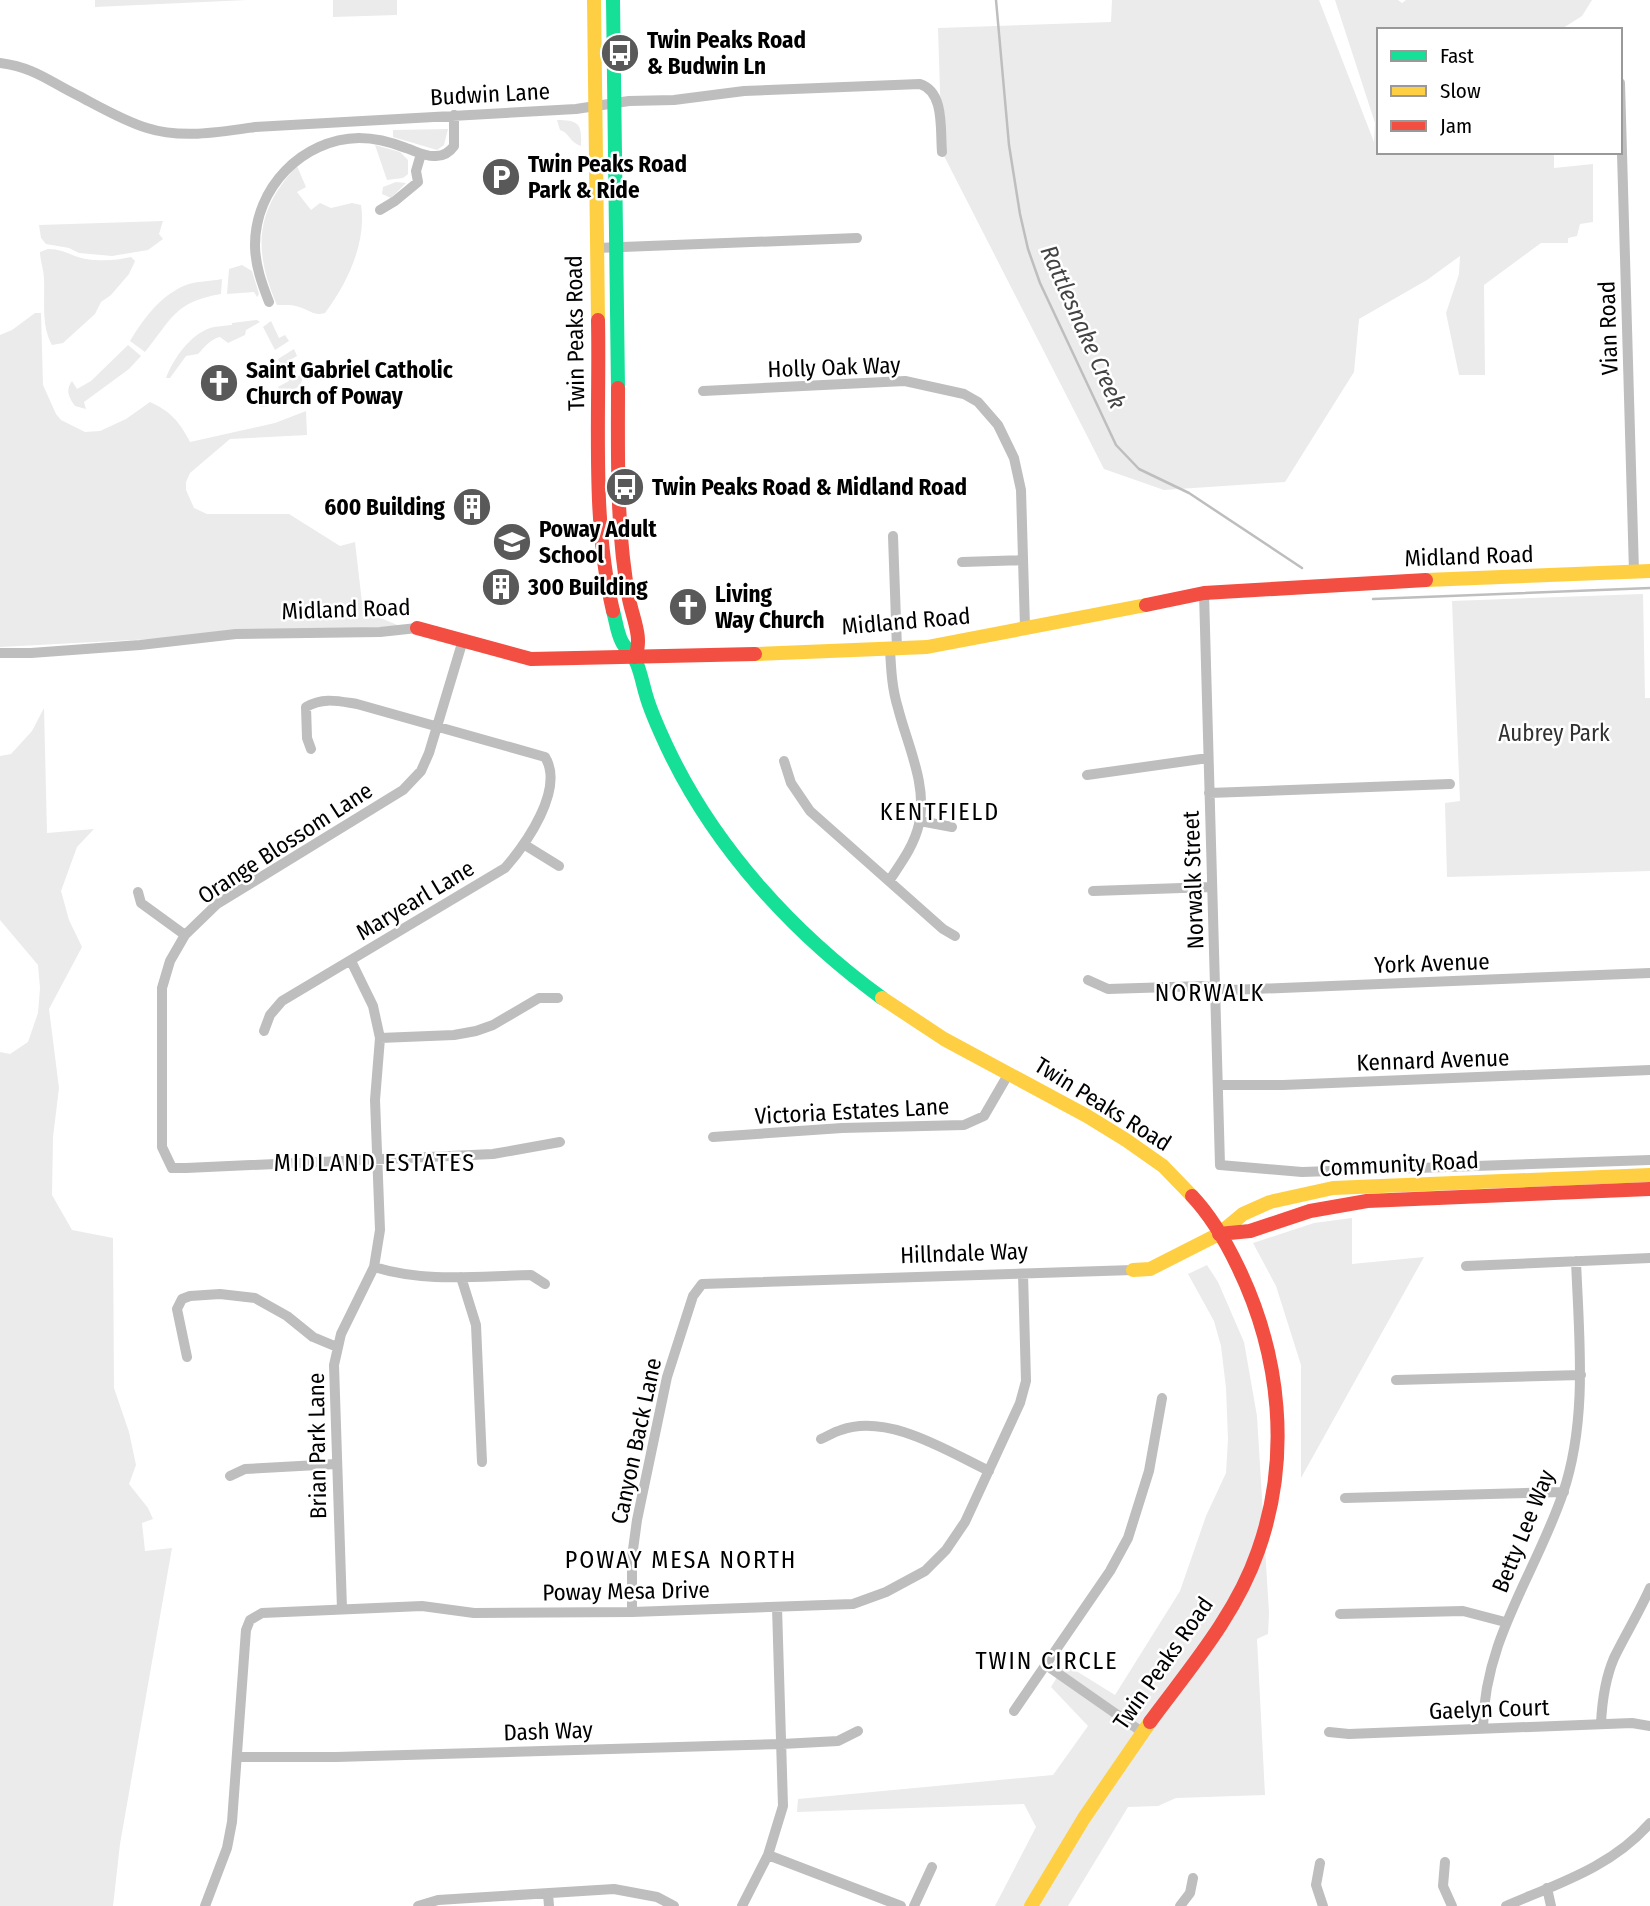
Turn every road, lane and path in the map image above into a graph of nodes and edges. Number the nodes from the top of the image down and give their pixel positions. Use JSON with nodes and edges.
{"nodes":[{"id":1,"x":594,"y":0,"type":"edge"},
{"id":2,"x":612,"y":0,"type":"edge"},
{"id":3,"x":0,"y":63,"type":"edge"},
{"id":4,"x":614,"y":103,"type":"junction"},
{"id":5,"x":595,"y":106,"type":"junction"},
{"id":6,"x":454,"y":116,"type":"junction"},
{"id":7,"x":942,"y":152,"type":"dead end"},
{"id":8,"x":1622,"y":153,"type":"edge"},
{"id":9,"x":421,"y":154,"type":"junction"},
{"id":10,"x":380,"y":210,"type":"dead end"},
{"id":11,"x":857,"y":239,"type":"dead end"},
{"id":12,"x":615,"y":247,"type":"junction"},
{"id":13,"x":597,"y":248,"type":"junction"},
{"id":14,"x":269,"y":302,"type":"dead end"},
{"id":15,"x":703,"y":391,"type":"dead end"},
{"id":16,"x":894,"y":536,"type":"dead end"},
{"id":17,"x":1024,"y":560,"type":"junction"},
{"id":18,"x":961,"y":562,"type":"dead end"},
{"id":19,"x":1634,"y":572,"type":"junction"},
{"id":20,"x":1650,"y":572,"type":"edge"},
{"id":21,"x":1204,"y":593,"type":"junction"},
{"id":22,"x":1025,"y":627,"type":"junction"},
{"id":23,"x":417,"y":628,"type":"joint"},
{"id":24,"x":463,"y":640,"type":"junction"},
{"id":25,"x":894,"y":649,"type":"junction"},
{"id":26,"x":0,"y":653,"type":"edge"},
{"id":27,"x":635,"y":657,"type":"junction"},
{"id":28,"x":437,"y":726,"type":"junction"},
{"id":29,"x":311,"y":749,"type":"dead end"},
{"id":30,"x":1208,"y":758,"type":"junction"},
{"id":31,"x":784,"y":761,"type":"dead end"},
{"id":32,"x":1087,"y":775,"type":"dead end"},
{"id":33,"x":1450,"y":784,"type":"dead end"},
{"id":34,"x":1209,"y":793,"type":"junction"},
{"id":35,"x":920,"y":821,"type":"junction"},
{"id":36,"x":952,"y":827,"type":"dead end"},
{"id":37,"x":525,"y":845,"type":"junction"},
{"id":38,"x":559,"y":866,"type":"dead end"},
{"id":39,"x":889,"y":881,"type":"junction"},
{"id":40,"x":1212,"y":887,"type":"junction"},
{"id":41,"x":1093,"y":891,"type":"dead end"},
{"id":42,"x":138,"y":892,"type":"dead end"},
{"id":43,"x":185,"y":935,"type":"junction"},
{"id":44,"x":955,"y":936,"type":"dead end"},
{"id":45,"x":351,"y":961,"type":"junction"},
{"id":46,"x":1650,"y":974,"type":"edge"},
{"id":47,"x":1088,"y":980,"type":"dead end"},
{"id":48,"x":1215,"y":988,"type":"junction"},
{"id":49,"x":558,"y":998,"type":"dead end"},
{"id":50,"x":264,"y":1031,"type":"dead end"},
{"id":51,"x":380,"y":1038,"type":"junction"},
{"id":52,"x":1650,"y":1070,"type":"edge"},
{"id":53,"x":1009,"y":1073,"type":"junction"},
{"id":54,"x":1217,"y":1085,"type":"junction"},
{"id":55,"x":713,"y":1137,"type":"dead end"},
{"id":56,"x":560,"y":1142,"type":"dead end"},
{"id":57,"x":377,"y":1158,"type":"junction"},
{"id":58,"x":1650,"y":1160,"type":"edge"},
{"id":59,"x":1650,"y":1175,"type":"edge"},
{"id":60,"x":1650,"y":1189,"type":"edge"},
{"id":61,"x":1219,"y":1234,"type":"junction"},
{"id":62,"x":1650,"y":1258,"type":"edge"},
{"id":63,"x":1576,"y":1261,"type":"junction"},
{"id":64,"x":1466,"y":1266,"type":"dead end"},
{"id":65,"x":374,"y":1267,"type":"junction"},
{"id":66,"x":1133,"y":1270,"type":"joint"},
{"id":67,"x":1023,"y":1274,"type":"junction"},
{"id":68,"x":461,"y":1277,"type":"junction"},
{"id":69,"x":545,"y":1284,"type":"dead end"},
{"id":70,"x":702,"y":1284,"type":"joint"},
{"id":71,"x":337,"y":1348,"type":"junction"},
{"id":72,"x":187,"y":1357,"type":"dead end"},
{"id":73,"x":1581,"y":1376,"type":"junction"},
{"id":74,"x":1396,"y":1380,"type":"dead end"},
{"id":75,"x":1162,"y":1398,"type":"dead end"},
{"id":76,"x":821,"y":1439,"type":"dead end"},
{"id":77,"x":482,"y":1462,"type":"dead end"},
{"id":78,"x":336,"y":1464,"type":"junction"},
{"id":79,"x":989,"y":1471,"type":"junction"},
{"id":80,"x":230,"y":1476,"type":"dead end"},
{"id":81,"x":1564,"y":1492,"type":"junction"},
{"id":82,"x":1345,"y":1498,"type":"dead end"},
{"id":83,"x":1650,"y":1588,"type":"edge"},
{"id":84,"x":777,"y":1607,"type":"junction"},
{"id":85,"x":342,"y":1609,"type":"junction"},
{"id":86,"x":632,"y":1612,"type":"junction"},
{"id":87,"x":1340,"y":1614,"type":"dead end"},
{"id":88,"x":1505,"y":1622,"type":"junction"},
{"id":89,"x":1046,"y":1665,"type":"junction"},
{"id":90,"x":1014,"y":1711,"type":"dead end"},
{"id":91,"x":1601,"y":1724,"type":"junction"},
{"id":92,"x":1650,"y":1726,"type":"edge"},
{"id":93,"x":1483,"y":1728,"type":"junction"},
{"id":94,"x":858,"y":1731,"type":"dead end"},
{"id":95,"x":1142,"y":1732,"type":"junction"},
{"id":96,"x":1329,"y":1732,"type":"dead end"},
{"id":97,"x":782,"y":1744,"type":"junction"},
{"id":98,"x":237,"y":1757,"type":"junction"},
{"id":99,"x":1650,"y":1823,"type":"edge"},
{"id":100,"x":768,"y":1855,"type":"junction"},
{"id":101,"x":1445,"y":1862,"type":"dead end"},
{"id":102,"x":1320,"y":1863,"type":"dead end"},
{"id":103,"x":932,"y":1867,"type":"dead end"},
{"id":104,"x":1193,"y":1878,"type":"dead end"},
{"id":105,"x":1547,"y":1888,"type":"junction"},
{"id":106,"x":548,"y":1894,"type":"junction"},
{"id":107,"x":205,"y":1906,"type":"edge"},
{"id":108,"x":418,"y":1906,"type":"edge"},
{"id":109,"x":549,"y":1906,"type":"edge"},
{"id":110,"x":674,"y":1906,"type":"edge"},
{"id":111,"x":742,"y":1906,"type":"edge"},
{"id":112,"x":901,"y":1906,"type":"edge"},
{"id":113,"x":914,"y":1906,"type":"edge"},
{"id":114,"x":1031,"y":1906,"type":"edge"},
{"id":115,"x":1180,"y":1906,"type":"edge"},
{"id":116,"x":1323,"y":1906,"type":"edge"},
{"id":117,"x":1452,"y":1906,"type":"edge"},
{"id":118,"x":1506,"y":1906,"type":"edge"},
{"id":119,"x":1551,"y":1906,"type":"edge"}],
"edges":[{"from":1,"to":5,"type":"main road","name":"Twin Peaks Road"},
{"from":2,"to":4,"type":"main road","name":"Twin Peaks Road"},
{"from":3,"to":6,"type":"street","name":"Budwin Lane"},
{"from":4,"to":5,"type":"street","name":"Budwin Lane"},
{"from":4,"to":7,"type":"street","name":"Budwin Lane"},
{"from":4,"to":12,"type":"main road","name":"Twin Peaks Road"},
{"from":5,"to":6,"type":"street","name":"Budwin Lane"},
{"from":5,"to":13,"type":"main road","name":"Twin Peaks Road"},
{"from":6,"to":9,"type":"street"},
{"from":8,"to":19,"type":"street","name":"Vian Road"},
{"from":9,"to":10,"type":"street"},
{"from":9,"to":14,"type":"street"},
{"from":11,"to":12,"type":"street"},
{"from":12,"to":13,"type":"street"},
{"from":12,"to":27,"type":"main road","name":"Twin Peaks Road"},
{"from":13,"to":27,"type":"main road","name":"Twin Peaks Road"},
{"from":15,"to":17,"type":"street","name":"Holly Oak Way"},
{"from":16,"to":25,"type":"street"},
{"from":17,"to":18,"type":"street"},
{"from":17,"to":22,"type":"street","name":"Holly Oak Way"},
{"from":19,"to":20,"type":"main road","name":"Midland Road"},
{"from":19,"to":21,"type":"main road","name":"Midland Road"},
{"from":21,"to":22,"type":"main road","name":"Midland Road"},
{"from":21,"to":30,"type":"street","name":"Norwalk Street"},
{"from":22,"to":25,"type":"main road","name":"Midland Road"},
{"from":23,"to":24,"type":"main road","name":"Midland Road"},
{"from":23,"to":26,"type":"street","name":"Midland Road"},
{"from":24,"to":27,"type":"main road","name":"Midland Road"},
{"from":24,"to":28,"type":"street","name":"Orange Blossom Lane"},
{"from":25,"to":27,"type":"main road","name":"Midland Road"},
{"from":25,"to":35,"type":"street"},
{"from":27,"to":53,"type":"main road","name":"Twin Peaks Road"},
{"from":28,"to":29,"type":"street"},
{"from":28,"to":37,"type":"street","name":"Maryearl Lane"},
{"from":28,"to":43,"type":"street","name":"Orange Blossom Lane"},
{"from":30,"to":32,"type":"street"},
{"from":30,"to":34,"type":"street","name":"Norwalk Street"},
{"from":31,"to":39,"type":"street"},
{"from":33,"to":34,"type":"street"},
{"from":34,"to":40,"type":"street","name":"Norwalk Street"},
{"from":35,"to":36,"type":"street"},
{"from":35,"to":39,"type":"street"},
{"from":37,"to":38,"type":"street"},
{"from":37,"to":45,"type":"street","name":"Maryearl Lane"},
{"from":39,"to":44,"type":"street"},
{"from":40,"to":41,"type":"street"},
{"from":40,"to":48,"type":"street","name":"Norwalk Street"},
{"from":42,"to":43,"type":"street"},
{"from":43,"to":57,"type":"street","name":"Orange Blossom Lane"},
{"from":45,"to":50,"type":"street","name":"Maryearl Lane"},
{"from":45,"to":51,"type":"street","name":"Brian Park Lane"},
{"from":46,"to":48,"type":"street","name":"York Avenue"},
{"from":47,"to":48,"type":"street","name":"York Avenue"},
{"from":48,"to":54,"type":"street","name":"Norwalk Street"},
{"from":49,"to":51,"type":"street"},
{"from":51,"to":57,"type":"street","name":"Brian Park Lane"},
{"from":52,"to":54,"type":"street","name":"Kennard Avenue"},
{"from":53,"to":55,"type":"street","name":"Victoria Estates Lane"},
{"from":53,"to":61,"type":"main road","name":"Twin Peaks Road"},
{"from":54,"to":58,"type":"street","name":"Norwalk Street"},
{"from":56,"to":57,"type":"street"},
{"from":57,"to":65,"type":"street","name":"Brian Park Lane"},
{"from":59,"to":61,"type":"main road","name":"Community Road"},
{"from":60,"to":61,"type":"main road","name":"Community Road"},
{"from":61,"to":66,"type":"main road","name":"Hillndale Way"},
{"from":61,"to":95,"type":"main road","name":"Twin Peaks Road"},
{"from":62,"to":63,"type":"street"},
{"from":63,"to":64,"type":"street"},
{"from":63,"to":73,"type":"street","name":"Betty Lee Way"},
{"from":65,"to":68,"type":"street"},
{"from":65,"to":71,"type":"street","name":"Brian Park Lane"},
{"from":66,"to":67,"type":"street","name":"Hillndale Way"},
{"from":67,"to":70,"type":"street","name":"Hillndale Way"},
{"from":67,"to":79,"type":"street","name":"Poway Mesa Drive"},
{"from":68,"to":69,"type":"street"},
{"from":68,"to":77,"type":"street"},
{"from":70,"to":86,"type":"street","name":"Canyon Back Lane"},
{"from":71,"to":72,"type":"street"},
{"from":71,"to":78,"type":"street","name":"Brian Park Lane"},
{"from":73,"to":74,"type":"street"},
{"from":73,"to":81,"type":"street","name":"Betty Lee Way"},
{"from":75,"to":89,"type":"street"},
{"from":76,"to":79,"type":"street"},
{"from":78,"to":80,"type":"street"},
{"from":78,"to":85,"type":"street","name":"Brian Park Lane"},
{"from":79,"to":84,"type":"street","name":"Poway Mesa Drive"},
{"from":81,"to":82,"type":"street"},
{"from":81,"to":88,"type":"street","name":"Betty Lee Way"},
{"from":83,"to":91,"type":"street"},
{"from":84,"to":86,"type":"street","name":"Poway Mesa Drive"},
{"from":84,"to":97,"type":"street"},
{"from":85,"to":86,"type":"street","name":"Poway Mesa Drive"},
{"from":85,"to":98,"type":"street","name":"Poway Mesa Drive"},
{"from":87,"to":88,"type":"street"},
{"from":88,"to":93,"type":"street","name":"Betty Lee Way"},
{"from":89,"to":90,"type":"street"},
{"from":89,"to":95,"type":"street"},
{"from":91,"to":92,"type":"street","name":"Gaelyn Court"},
{"from":91,"to":93,"type":"street","name":"Gaelyn Court"},
{"from":93,"to":96,"type":"street","name":"Gaelyn Court"},
{"from":94,"to":97,"type":"street","name":"Dash Way"},
{"from":95,"to":114,"type":"main road","name":"Twin Peaks Road"},
{"from":97,"to":98,"type":"street","name":"Dash Way"},
{"from":97,"to":100,"type":"street"},
{"from":98,"to":107,"type":"street"},
{"from":99,"to":105,"type":"street"},
{"from":100,"to":111,"type":"street"},
{"from":100,"to":112,"type":"street"},
{"from":101,"to":117,"type":"street"},
{"from":102,"to":116,"type":"street"},
{"from":103,"to":113,"type":"street"},
{"from":104,"to":115,"type":"street"},
{"from":105,"to":118,"type":"street"},
{"from":105,"to":119,"type":"street"},
{"from":106,"to":108,"type":"street"},
{"from":106,"to":109,"type":"street"},
{"from":106,"to":110,"type":"street"}]}
